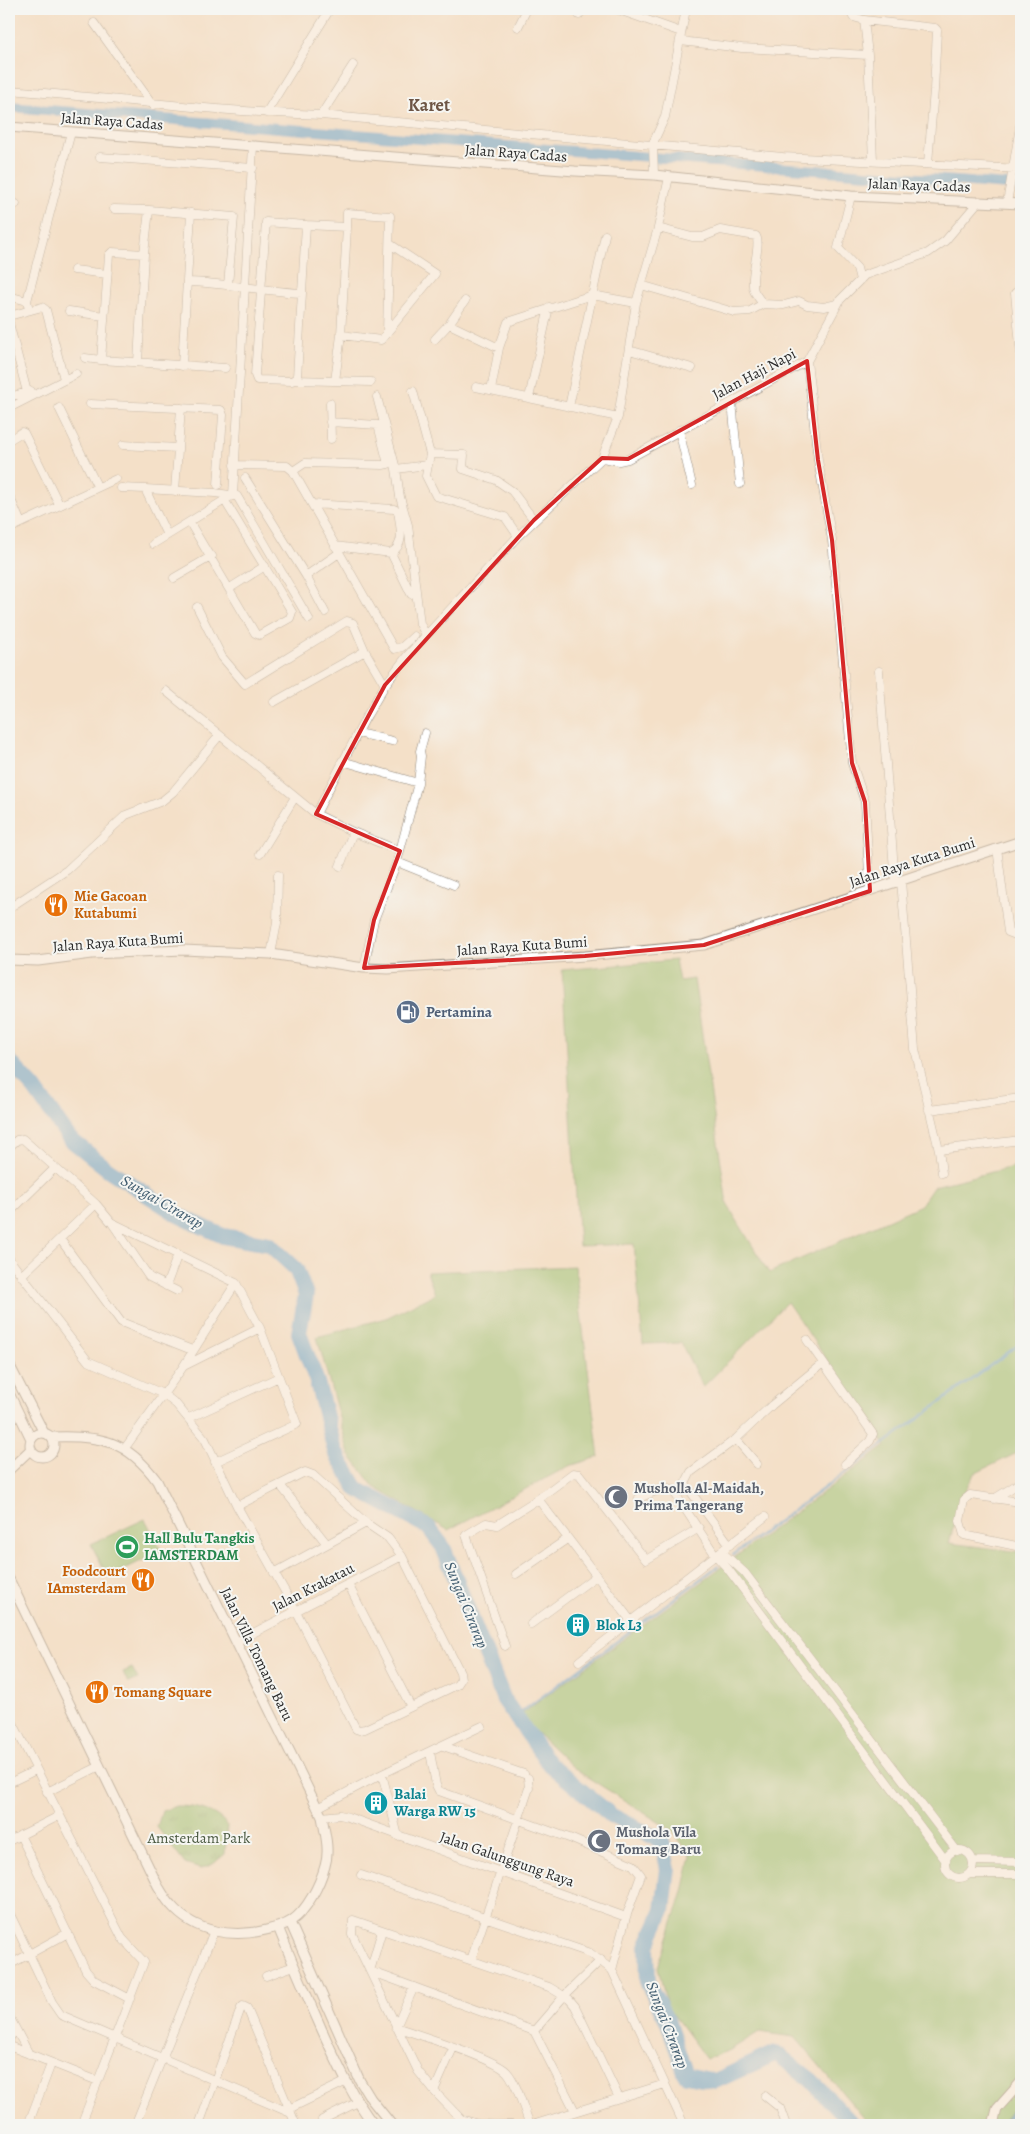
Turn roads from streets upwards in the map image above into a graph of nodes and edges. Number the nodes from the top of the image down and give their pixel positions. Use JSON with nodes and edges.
{"nodes":[{"id":1,"x":527,"y":9,"type":"edge"},
{"id":2,"x":616,"y":9,"type":"edge"},
{"id":3,"x":686,"y":9,"type":"edge"},
{"id":4,"x":850,"y":9,"type":"edge"},
{"id":5,"x":327,"y":14,"type":"dead end"},
{"id":6,"x":864,"y":20,"type":"junction"},
{"id":7,"x":94,"y":23,"type":"dead end"},
{"id":8,"x":518,"y":27,"type":"dead end"},
{"id":9,"x":681,"y":32,"type":"junction"},
{"id":10,"x":680,"y":41,"type":"junction"},
{"id":11,"x":868,"y":55,"type":"junction"},
{"id":12,"x":353,"y":65,"type":"dead end"},
{"id":13,"x":9,"y":90,"type":"edge"},
{"id":14,"x":153,"y":105,"type":"junction"},
{"id":15,"x":266,"y":113,"type":"junction"},
{"id":16,"x":321,"y":115,"type":"junction"},
{"id":17,"x":1021,"y":121,"type":"edge"},
{"id":18,"x":9,"y":127,"type":"edge"},
{"id":19,"x":71,"y":132,"type":"junction"},
{"id":20,"x":253,"y":146,"type":"junction"},
{"id":21,"x":653,"y":146,"type":"junction"},
{"id":22,"x":100,"y":158,"type":"dead end"},
{"id":23,"x":873,"y":160,"type":"junction"},
{"id":24,"x":928,"y":163,"type":"junction"},
{"id":25,"x":252,"y":168,"type":"junction"},
{"id":26,"x":1016,"y":170,"type":"edge"},
{"id":27,"x":654,"y":173,"type":"junction"},
{"id":28,"x":669,"y":177,"type":"junction"},
{"id":29,"x":851,"y":196,"type":"junction"},
{"id":30,"x":979,"y":201,"type":"junction"},
{"id":31,"x":1007,"y":203,"type":"junction"},
{"id":32,"x":1021,"y":204,"type":"edge"},
{"id":33,"x":114,"y":208,"type":"dead end"},
{"id":34,"x":149,"y":210,"type":"junction"},
{"id":35,"x":191,"y":213,"type":"junction"},
{"id":36,"x":306,"y":225,"type":"junction"},
{"id":37,"x":347,"y":227,"type":"junction"},
{"id":38,"x":658,"y":228,"type":"junction"},
{"id":39,"x":605,"y":235,"type":"dead end"},
{"id":40,"x":390,"y":244,"type":"junction"},
{"id":41,"x":144,"y":254,"type":"junction"},
{"id":42,"x":74,"y":270,"type":"dead end"},
{"id":43,"x":107,"y":274,"type":"junction"},
{"id":44,"x":860,"y":280,"type":"junction"},
{"id":45,"x":188,"y":282,"type":"junction"},
{"id":46,"x":228,"y":285,"type":"junction"},
{"id":47,"x":641,"y":285,"type":"junction"},
{"id":48,"x":244,"y":288,"type":"junction"},
{"id":49,"x":1021,"y":289,"type":"edge"},
{"id":50,"x":261,"y":290,"type":"junction"},
{"id":51,"x":302,"y":293,"type":"junction"},
{"id":52,"x":592,"y":295,"type":"junction"},
{"id":53,"x":9,"y":296,"type":"edge"},
{"id":54,"x":26,"y":301,"type":"junction"},
{"id":55,"x":465,"y":301,"type":"dead end"},
{"id":56,"x":636,"y":303,"type":"junction"},
{"id":57,"x":763,"y":304,"type":"junction"},
{"id":58,"x":837,"y":304,"type":"junction"},
{"id":59,"x":549,"y":307,"type":"junction"},
{"id":60,"x":29,"y":310,"type":"junction"},
{"id":61,"x":69,"y":311,"type":"dead end"},
{"id":62,"x":9,"y":316,"type":"edge"},
{"id":63,"x":104,"y":316,"type":"junction"},
{"id":64,"x":9,"y":323,"type":"edge"},
{"id":65,"x":449,"y":324,"type":"junction"},
{"id":66,"x":386,"y":333,"type":"junction"},
{"id":67,"x":341,"y":335,"type":"junction"},
{"id":68,"x":1020,"y":339,"type":"edge"},
{"id":69,"x":435,"y":340,"type":"dead end"},
{"id":70,"x":499,"y":348,"type":"junction"},
{"id":71,"x":629,"y":350,"type":"junction"},
{"id":72,"x":1021,"y":356,"type":"edge"},
{"id":73,"x":85,"y":358,"type":"dead end"},
{"id":74,"x":101,"y":360,"type":"junction"},
{"id":75,"x":807,"y":361,"type":"junction"},
{"id":76,"x":138,"y":362,"type":"junction"},
{"id":77,"x":182,"y":366,"type":"junction"},
{"id":78,"x":225,"y":368,"type":"dead end"},
{"id":79,"x":692,"y":368,"type":"dead end"},
{"id":80,"x":76,"y":374,"type":"dead end"},
{"id":81,"x":64,"y":379,"type":"junction"},
{"id":82,"x":295,"y":380,"type":"junction"},
{"id":83,"x":335,"y":381,"type":"junction"},
{"id":84,"x":371,"y":382,"type":"dead end"},
{"id":85,"x":476,"y":387,"type":"dead end"},
{"id":86,"x":45,"y":388,"type":"junction"},
{"id":87,"x":491,"y":390,"type":"junction"},
{"id":88,"x":413,"y":391,"type":"dead end"},
{"id":89,"x":28,"y":392,"type":"junction"},
{"id":90,"x":9,"y":397,"type":"edge"},
{"id":91,"x":377,"y":397,"type":"dead end"},
{"id":92,"x":528,"y":398,"type":"junction"},
{"id":93,"x":732,"y":402,"type":"junction"},
{"id":94,"x":330,"y":403,"type":"dead end"},
{"id":95,"x":90,"y":404,"type":"dead end"},
{"id":96,"x":570,"y":407,"type":"junction"},
{"id":97,"x":9,"y":408,"type":"edge"},
{"id":98,"x":59,"y":408,"type":"dead end"},
{"id":99,"x":181,"y":408,"type":"junction"},
{"id":100,"x":618,"y":417,"type":"junction"},
{"id":101,"x":330,"y":422,"type":"junction"},
{"id":102,"x":679,"y":430,"type":"junction"},
{"id":103,"x":331,"y":439,"type":"dead end"},
{"id":104,"x":9,"y":440,"type":"edge"},
{"id":105,"x":122,"y":445,"type":"dead end"},
{"id":106,"x":177,"y":448,"type":"junction"},
{"id":107,"x":430,"y":454,"type":"junction"},
{"id":108,"x":602,"y":458,"type":"junction"},
{"id":109,"x":234,"y":465,"type":"junction"},
{"id":110,"x":428,"y":465,"type":"junction"},
{"id":111,"x":396,"y":469,"type":"junction"},
{"id":112,"x":293,"y":471,"type":"junction"},
{"id":113,"x":245,"y":478,"type":"dead end"},
{"id":114,"x":116,"y":479,"type":"dead end"},
{"id":115,"x":740,"y":484,"type":"dead end"},
{"id":116,"x":218,"y":485,"type":"dead end"},
{"id":117,"x":692,"y":485,"type":"dead end"},
{"id":118,"x":97,"y":486,"type":"junction"},
{"id":119,"x":121,"y":488,"type":"dead end"},
{"id":120,"x":145,"y":489,"type":"junction"},
{"id":121,"x":175,"y":491,"type":"junction"},
{"id":122,"x":9,"y":495,"type":"edge"},
{"id":123,"x":233,"y":495,"type":"junction"},
{"id":124,"x":225,"y":501,"type":"junction"},
{"id":125,"x":59,"y":504,"type":"junction"},
{"id":126,"x":312,"y":504,"type":"junction"},
{"id":127,"x":534,"y":520,"type":"junction"},
{"id":128,"x":21,"y":523,"type":"junction"},
{"id":129,"x":190,"y":523,"type":"junction"},
{"id":130,"x":9,"y":529,"type":"edge"},
{"id":131,"x":167,"y":535,"type":"junction"},
{"id":132,"x":518,"y":536,"type":"junction"},
{"id":133,"x":152,"y":544,"type":"dead end"},
{"id":134,"x":337,"y":550,"type":"junction"},
{"id":135,"x":391,"y":553,"type":"junction"},
{"id":136,"x":212,"y":556,"type":"junction"},
{"id":137,"x":265,"y":566,"type":"junction"},
{"id":138,"x":306,"y":576,"type":"junction"},
{"id":139,"x":174,"y":578,"type":"dead end"},
{"id":140,"x":230,"y":588,"type":"junction"},
{"id":141,"x":411,"y":594,"type":"dead end"},
{"id":142,"x":197,"y":607,"type":"dead end"},
{"id":143,"x":325,"y":612,"type":"dead end"},
{"id":144,"x":309,"y":619,"type":"dead end"},
{"id":145,"x":426,"y":635,"type":"junction"},
{"id":146,"x":414,"y":636,"type":"dead end"},
{"id":147,"x":365,"y":650,"type":"junction"},
{"id":148,"x":879,"y":671,"type":"dead end"},
{"id":149,"x":385,"y":685,"type":"junction"},
{"id":150,"x":166,"y":691,"type":"dead end"},
{"id":151,"x":274,"y":702,"type":"dead end"},
{"id":152,"x":358,"y":733,"type":"junction"},
{"id":153,"x":425,"y":733,"type":"dead end"},
{"id":154,"x":219,"y":736,"type":"junction"},
{"id":155,"x":392,"y":741,"type":"dead end"},
{"id":156,"x":342,"y":761,"type":"junction"},
{"id":157,"x":418,"y":783,"type":"junction"},
{"id":158,"x":294,"y":797,"type":"junction"},
{"id":159,"x":316,"y":814,"type":"junction"},
{"id":160,"x":353,"y":832,"type":"junction"},
{"id":161,"x":1021,"y":841,"type":"edge"},
{"id":162,"x":997,"y":848,"type":"junction"},
{"id":163,"x":400,"y":851,"type":"junction"},
{"id":164,"x":260,"y":854,"type":"dead end"},
{"id":165,"x":397,"y":862,"type":"junction"},
{"id":166,"x":340,"y":866,"type":"dead end"},
{"id":167,"x":278,"y":875,"type":"dead end"},
{"id":168,"x":898,"y":882,"type":"junction"},
{"id":169,"x":454,"y":885,"type":"dead end"},
{"id":170,"x":870,"y":891,"type":"junction"},
{"id":171,"x":9,"y":908,"type":"edge"},
{"id":172,"x":1021,"y":937,"type":"edge"},
{"id":173,"x":271,"y":954,"type":"junction"},
{"id":174,"x":9,"y":960,"type":"edge"},
{"id":175,"x":364,"y":968,"type":"junction"},
{"id":176,"x":1021,"y":1098,"type":"edge"},
{"id":177,"x":929,"y":1110,"type":"junction"},
{"id":178,"x":1021,"y":1140,"type":"edge"},
{"id":179,"x":9,"y":1147,"type":"edge"},
{"id":180,"x":939,"y":1150,"type":"junction"},
{"id":181,"x":55,"y":1168,"type":"junction"},
{"id":182,"x":942,"y":1173,"type":"dead end"},
{"id":183,"x":96,"y":1204,"type":"junction"},
{"id":184,"x":9,"y":1213,"type":"edge"},
{"id":185,"x":111,"y":1222,"type":"junction"},
{"id":186,"x":60,"y":1239,"type":"junction"},
{"id":187,"x":178,"y":1254,"type":"junction"},
{"id":188,"x":9,"y":1259,"type":"edge"},
{"id":189,"x":21,"y":1276,"type":"junction"},
{"id":190,"x":236,"y":1283,"type":"junction"},
{"id":191,"x":166,"y":1286,"type":"junction"},
{"id":192,"x":177,"y":1291,"type":"dead end"},
{"id":193,"x":260,"y":1328,"type":"junction"},
{"id":194,"x":807,"y":1340,"type":"dead end"},
{"id":195,"x":192,"y":1350,"type":"junction"},
{"id":196,"x":823,"y":1362,"type":"junction"},
{"id":197,"x":9,"y":1364,"type":"edge"},
{"id":198,"x":183,"y":1366,"type":"junction"},
{"id":199,"x":279,"y":1377,"type":"junction"},
{"id":200,"x":9,"y":1393,"type":"edge"},
{"id":201,"x":163,"y":1394,"type":"junction"},
{"id":202,"x":189,"y":1418,"type":"junction"},
{"id":203,"x":48,"y":1435,"type":"junction"},
{"id":204,"x":736,"y":1438,"type":"junction"},
{"id":205,"x":31,"y":1439,"type":"junction"},
{"id":206,"x":125,"y":1448,"type":"junction"},
{"id":207,"x":31,"y":1450,"type":"junction"},
{"id":208,"x":215,"y":1462,"type":"junction"},
{"id":209,"x":756,"y":1464,"type":"dead end"},
{"id":210,"x":844,"y":1464,"type":"dead end"},
{"id":211,"x":9,"y":1470,"type":"edge"},
{"id":212,"x":1021,"y":1482,"type":"edge"},
{"id":213,"x":280,"y":1485,"type":"junction"},
{"id":214,"x":639,"y":1498,"type":"dead end"},
{"id":215,"x":538,"y":1499,"type":"junction"},
{"id":216,"x":994,"y":1499,"type":"junction"},
{"id":217,"x":1021,"y":1502,"type":"edge"},
{"id":218,"x":237,"y":1506,"type":"junction"},
{"id":219,"x":765,"y":1517,"type":"dead end"},
{"id":220,"x":366,"y":1523,"type":"junction"},
{"id":221,"x":699,"y":1528,"type":"junction"},
{"id":222,"x":568,"y":1539,"type":"junction"},
{"id":223,"x":327,"y":1544,"type":"junction"},
{"id":224,"x":730,"y":1545,"type":"junction"},
{"id":225,"x":1021,"y":1547,"type":"edge"},
{"id":226,"x":719,"y":1554,"type":"junction"},
{"id":227,"x":402,"y":1556,"type":"junction"},
{"id":228,"x":274,"y":1573,"type":"junction"},
{"id":229,"x":516,"y":1574,"type":"dead end"},
{"id":230,"x":596,"y":1576,"type":"junction"},
{"id":231,"x":9,"y":1579,"type":"edge"},
{"id":232,"x":348,"y":1584,"type":"junction"},
{"id":233,"x":296,"y":1611,"type":"junction"},
{"id":234,"x":631,"y":1621,"type":"junction"},
{"id":235,"x":531,"y":1624,"type":"dead end"},
{"id":236,"x":236,"y":1642,"type":"junction"},
{"id":237,"x":505,"y":1646,"type":"dead end"},
{"id":238,"x":579,"y":1661,"type":"dead end"},
{"id":239,"x":411,"y":1707,"type":"junction"},
{"id":240,"x":9,"y":1715,"type":"edge"},
{"id":241,"x":482,"y":1726,"type":"dead end"},
{"id":242,"x":443,"y":1746,"type":"junction"},
{"id":243,"x":430,"y":1752,"type":"junction"},
{"id":244,"x":100,"y":1766,"type":"junction"},
{"id":245,"x":36,"y":1770,"type":"junction"},
{"id":246,"x":382,"y":1774,"type":"junction"},
{"id":247,"x":9,"y":1783,"type":"edge"},
{"id":248,"x":47,"y":1792,"type":"junction"},
{"id":249,"x":317,"y":1808,"type":"junction"},
{"id":250,"x":59,"y":1816,"type":"junction"},
{"id":251,"x":322,"y":1817,"type":"junction"},
{"id":252,"x":518,"y":1821,"type":"junction"},
{"id":253,"x":20,"y":1835,"type":"junction"},
{"id":254,"x":398,"y":1836,"type":"junction"},
{"id":255,"x":9,"y":1841,"type":"edge"},
{"id":256,"x":957,"y":1850,"type":"junction"},
{"id":257,"x":973,"y":1860,"type":"junction"},
{"id":258,"x":946,"y":1861,"type":"junction"},
{"id":259,"x":1021,"y":1862,"type":"edge"},
{"id":260,"x":502,"y":1871,"type":"junction"},
{"id":261,"x":970,"y":1874,"type":"junction"},
{"id":262,"x":1021,"y":1874,"type":"edge"},
{"id":263,"x":361,"y":1875,"type":"dead end"},
{"id":264,"x":9,"y":1912,"type":"edge"},
{"id":265,"x":626,"y":1917,"type":"junction"},
{"id":266,"x":486,"y":1919,"type":"junction"},
{"id":267,"x":290,"y":1922,"type":"junction"},
{"id":268,"x":278,"y":1927,"type":"junction"},
{"id":269,"x":382,"y":1930,"type":"junction"},
{"id":270,"x":214,"y":1931,"type":"junction"},
{"id":271,"x":68,"y":1934,"type":"junction"},
{"id":272,"x":29,"y":1954,"type":"junction"},
{"id":273,"x":471,"y":1960,"type":"junction"},
{"id":274,"x":601,"y":1960,"type":"junction"},
{"id":275,"x":9,"y":1965,"type":"edge"},
{"id":276,"x":294,"y":1966,"type":"junction"},
{"id":277,"x":612,"y":1970,"type":"junction"},
{"id":278,"x":370,"y":1971,"type":"junction"},
{"id":279,"x":266,"y":1976,"type":"dead end"},
{"id":280,"x":414,"y":1987,"type":"junction"},
{"id":281,"x":564,"y":1996,"type":"junction"},
{"id":282,"x":130,"y":1999,"type":"junction"},
{"id":283,"x":9,"y":2016,"type":"edge"},
{"id":284,"x":396,"y":2027,"type":"junction"},
{"id":285,"x":15,"y":2028,"type":"junction"},
{"id":286,"x":534,"y":2031,"type":"junction"},
{"id":287,"x":115,"y":2039,"type":"junction"},
{"id":288,"x":9,"y":2040,"type":"edge"},
{"id":289,"x":9,"y":2046,"type":"edge"},
{"id":290,"x":453,"y":2048,"type":"junction"},
{"id":291,"x":29,"y":2054,"type":"junction"},
{"id":292,"x":162,"y":2059,"type":"junction"},
{"id":293,"x":51,"y":2064,"type":"junction"},
{"id":294,"x":98,"y":2081,"type":"junction"},
{"id":295,"x":216,"y":2081,"type":"junction"},
{"id":296,"x":346,"y":2082,"type":"junction"},
{"id":297,"x":1021,"y":2082,"type":"edge"},
{"id":298,"x":665,"y":2084,"type":"junction"},
{"id":299,"x":434,"y":2091,"type":"junction"},
{"id":300,"x":765,"y":2096,"type":"dead end"},
{"id":301,"x":619,"y":2098,"type":"junction"},
{"id":302,"x":356,"y":2103,"type":"junction"},
{"id":303,"x":290,"y":2111,"type":"junction"},
{"id":304,"x":574,"y":2111,"type":"junction"},
{"id":305,"x":322,"y":2120,"type":"dead end"},
{"id":306,"x":202,"y":2124,"type":"edge"},
{"id":307,"x":28,"y":2125,"type":"edge"},
{"id":308,"x":81,"y":2125,"type":"edge"},
{"id":309,"x":135,"y":2125,"type":"edge"},
{"id":310,"x":296,"y":2125,"type":"edge"},
{"id":311,"x":374,"y":2125,"type":"edge"},
{"id":312,"x":392,"y":2125,"type":"edge"},
{"id":313,"x":512,"y":2125,"type":"edge"},
{"id":314,"x":531,"y":2125,"type":"edge"},
{"id":315,"x":684,"y":2125,"type":"edge"},
{"id":316,"x":786,"y":2125,"type":"edge"},
{"id":317,"x":993,"y":2125,"type":"edge"}],
"edges":[{"from":1,"to":8,"type":"street"},
{"from":2,"to":9,"type":"street"},
{"from":3,"to":9,"type":"street"},
{"from":4,"to":6,"type":"street"},
{"from":5,"to":15,"type":"street"},
{"from":6,"to":11,"type":"street"},
{"from":6,"to":24,"type":"street"},
{"from":7,"to":14,"type":"street"},
{"from":9,"to":10,"type":"street"},
{"from":10,"to":11,"type":"street"},
{"from":10,"to":21,"type":"street"},
{"from":11,"to":23,"type":"street"},
{"from":12,"to":16,"type":"street"},
{"from":13,"to":14,"type":"street"},
{"from":14,"to":15,"type":"street"},
{"from":15,"to":16,"type":"street"},
{"from":16,"to":21,"type":"street"},
{"from":17,"to":26,"type":"street"},
{"from":18,"to":19,"type":"street","name":"Jalan Raya Cadas"},
{"from":19,"to":20,"type":"street","name":"Jalan Raya Cadas"},
{"from":19,"to":54,"type":"street"},
{"from":20,"to":25,"type":"street"},
{"from":20,"to":27,"type":"street","name":"Jalan Raya Cadas"},
{"from":21,"to":23,"type":"street"},
{"from":21,"to":27,"type":"street"},
{"from":22,"to":25,"type":"street"},
{"from":23,"to":24,"type":"street"},
{"from":24,"to":26,"type":"street"},
{"from":25,"to":48,"type":"street"},
{"from":26,"to":31,"type":"street"},
{"from":27,"to":28,"type":"street","name":"Jalan Raya Cadas"},
{"from":28,"to":29,"type":"street","name":"Jalan Raya Cadas"},
{"from":28,"to":38,"type":"street"},
{"from":29,"to":30,"type":"street","name":"Jalan Raya Cadas"},
{"from":29,"to":44,"type":"street"},
{"from":30,"to":31,"type":"street","name":"Jalan Raya Cadas"},
{"from":30,"to":44,"type":"street","name":"Jalan Haji Napi"},
{"from":31,"to":32,"type":"street","name":"Jalan Raya Cadas"},
{"from":33,"to":34,"type":"street"},
{"from":34,"to":35,"type":"street"},
{"from":34,"to":41,"type":"street"},
{"from":35,"to":45,"type":"street"},
{"from":35,"to":46,"type":"street"},
{"from":36,"to":37,"type":"street"},
{"from":36,"to":50,"type":"street"},
{"from":36,"to":51,"type":"street"},
{"from":37,"to":40,"type":"street"},
{"from":37,"to":67,"type":"street"},
{"from":38,"to":47,"type":"street"},
{"from":38,"to":57,"type":"street"},
{"from":39,"to":52,"type":"street"},
{"from":40,"to":66,"type":"street"},
{"from":40,"to":66,"type":"street"},
{"from":41,"to":43,"type":"street"},
{"from":41,"to":76,"type":"street"},
{"from":42,"to":43,"type":"street"},
{"from":43,"to":63,"type":"street"},
{"from":44,"to":58,"type":"street","name":"Jalan Haji Napi"},
{"from":45,"to":46,"type":"street"},
{"from":45,"to":77,"type":"street"},
{"from":46,"to":48,"type":"street"},
{"from":47,"to":56,"type":"street"},
{"from":47,"to":57,"type":"street"},
{"from":48,"to":50,"type":"street"},
{"from":48,"to":109,"type":"street"},
{"from":49,"to":68,"type":"street"},
{"from":50,"to":51,"type":"street"},
{"from":50,"to":82,"type":"street"},
{"from":51,"to":82,"type":"street"},
{"from":52,"to":56,"type":"street"},
{"from":52,"to":59,"type":"street"},
{"from":52,"to":96,"type":"street"},
{"from":53,"to":54,"type":"street"},
{"from":54,"to":60,"type":"street"},
{"from":55,"to":65,"type":"street"},
{"from":56,"to":71,"type":"street"},
{"from":57,"to":58,"type":"street"},
{"from":58,"to":75,"type":"street","name":"Jalan Haji Napi"},
{"from":59,"to":70,"type":"street"},
{"from":59,"to":92,"type":"street"},
{"from":60,"to":62,"type":"street"},
{"from":60,"to":81,"type":"street"},
{"from":61,"to":63,"type":"street"},
{"from":63,"to":74,"type":"street"},
{"from":64,"to":89,"type":"street"},
{"from":65,"to":69,"type":"street"},
{"from":65,"to":70,"type":"street"},
{"from":66,"to":67,"type":"street"},
{"from":67,"to":83,"type":"street"},
{"from":68,"to":72,"type":"street"},
{"from":70,"to":87,"type":"street"},
{"from":71,"to":79,"type":"street"},
{"from":71,"to":100,"type":"street"},
{"from":73,"to":74,"type":"street"},
{"from":74,"to":76,"type":"street"},
{"from":75,"to":93,"type":"street","name":"Jalan Haji Napi"},
{"from":75,"to":170,"type":"street"},
{"from":76,"to":77,"type":"street"},
{"from":77,"to":78,"type":"street"},
{"from":80,"to":81,"type":"street"},
{"from":81,"to":86,"type":"street"},
{"from":82,"to":83,"type":"street"},
{"from":83,"to":84,"type":"street"},
{"from":85,"to":87,"type":"street"},
{"from":86,"to":89,"type":"street"},
{"from":86,"to":97,"type":"street"},
{"from":87,"to":92,"type":"street"},
{"from":88,"to":107,"type":"street"},
{"from":89,"to":90,"type":"street"},
{"from":91,"to":111,"type":"street"},
{"from":92,"to":96,"type":"street"},
{"from":93,"to":102,"type":"street","name":"Jalan Haji Napi"},
{"from":93,"to":115,"type":"street"},
{"from":94,"to":101,"type":"street"},
{"from":95,"to":99,"type":"street"},
{"from":96,"to":100,"type":"street"},
{"from":98,"to":118,"type":"street"},
{"from":99,"to":106,"type":"street"},
{"from":99,"to":116,"type":"street"},
{"from":100,"to":108,"type":"street"},
{"from":101,"to":103,"type":"street"},
{"from":101,"to":112,"type":"street"},
{"from":102,"to":108,"type":"street","name":"Jalan Haji Napi"},
{"from":102,"to":117,"type":"street"},
{"from":104,"to":125,"type":"street"},
{"from":105,"to":106,"type":"street"},
{"from":106,"to":121,"type":"street"},
{"from":107,"to":110,"type":"street"},
{"from":107,"to":127,"type":"street"},
{"from":108,"to":127,"type":"street"},
{"from":109,"to":112,"type":"street"},
{"from":109,"to":123,"type":"street"},
{"from":110,"to":111,"type":"street"},
{"from":110,"to":132,"type":"street"},
{"from":111,"to":145,"type":"street"},
{"from":112,"to":126,"type":"street"},
{"from":113,"to":138,"type":"street"},
{"from":114,"to":118,"type":"street"},
{"from":118,"to":125,"type":"street"},
{"from":119,"to":120,"type":"street"},
{"from":120,"to":121,"type":"street"},
{"from":120,"to":131,"type":"street"},
{"from":121,"to":123,"type":"street"},
{"from":122,"to":128,"type":"street"},
{"from":123,"to":124,"type":"street"},
{"from":123,"to":144,"type":"street"},
{"from":124,"to":129,"type":"street"},
{"from":124,"to":137,"type":"street"},
{"from":125,"to":128,"type":"street"},
{"from":126,"to":134,"type":"street"},
{"from":126,"to":135,"type":"street"},
{"from":127,"to":132,"type":"street"},
{"from":128,"to":130,"type":"street"},
{"from":129,"to":131,"type":"street"},
{"from":129,"to":136,"type":"street"},
{"from":131,"to":133,"type":"street"},
{"from":132,"to":145,"type":"street"},
{"from":134,"to":135,"type":"street"},
{"from":134,"to":138,"type":"street"},
{"from":134,"to":146,"type":"street"},
{"from":135,"to":141,"type":"street"},
{"from":136,"to":139,"type":"street"},
{"from":136,"to":140,"type":"street"},
{"from":137,"to":140,"type":"street"},
{"from":137,"to":140,"type":"street"},
{"from":138,"to":143,"type":"street"},
{"from":142,"to":147,"type":"street"},
{"from":145,"to":149,"type":"street"},
{"from":147,"to":149,"type":"street"},
{"from":147,"to":151,"type":"street"},
{"from":148,"to":168,"type":"street"},
{"from":149,"to":152,"type":"street"},
{"from":150,"to":154,"type":"street"},
{"from":152,"to":155,"type":"street"},
{"from":152,"to":156,"type":"street"},
{"from":153,"to":157,"type":"street"},
{"from":154,"to":158,"type":"street"},
{"from":154,"to":171,"type":"street"},
{"from":156,"to":157,"type":"street"},
{"from":156,"to":159,"type":"street"},
{"from":157,"to":163,"type":"street"},
{"from":158,"to":159,"type":"street"},
{"from":158,"to":164,"type":"street"},
{"from":159,"to":160,"type":"street"},
{"from":160,"to":163,"type":"street"},
{"from":160,"to":166,"type":"street"},
{"from":161,"to":162,"type":"street","name":"Jalan Raya Kuta Bumi"},
{"from":162,"to":168,"type":"street","name":"Jalan Raya Kuta Bumi"},
{"from":162,"to":172,"type":"street"},
{"from":163,"to":165,"type":"street"},
{"from":165,"to":169,"type":"street"},
{"from":165,"to":175,"type":"street"},
{"from":167,"to":173,"type":"street"},
{"from":168,"to":170,"type":"street","name":"Jalan Raya Kuta Bumi"},
{"from":168,"to":177,"type":"street"},
{"from":170,"to":175,"type":"street","name":"Jalan Raya Kuta Bumi"},
{"from":173,"to":174,"type":"street","name":"Jalan Raya Kuta Bumi"},
{"from":173,"to":175,"type":"street","name":"Jalan Raya Kuta Bumi"},
{"from":176,"to":177,"type":"street"},
{"from":177,"to":180,"type":"street"},
{"from":178,"to":180,"type":"street"},
{"from":179,"to":181,"type":"street"},
{"from":180,"to":182,"type":"street"},
{"from":181,"to":183,"type":"street"},
{"from":181,"to":184,"type":"street"},
{"from":183,"to":185,"type":"street"},
{"from":183,"to":186,"type":"street"},
{"from":185,"to":187,"type":"street"},
{"from":185,"to":191,"type":"street"},
{"from":186,"to":189,"type":"street"},
{"from":186,"to":195,"type":"street"},
{"from":187,"to":190,"type":"street"},
{"from":187,"to":191,"type":"street"},
{"from":188,"to":189,"type":"street"},
{"from":189,"to":201,"type":"street"},
{"from":190,"to":193,"type":"street"},
{"from":190,"to":195,"type":"street"},
{"from":191,"to":192,"type":"street"},
{"from":193,"to":198,"type":"street"},
{"from":193,"to":199,"type":"street"},
{"from":194,"to":196,"type":"street"},
{"from":195,"to":198,"type":"street"},
{"from":196,"to":204,"type":"street"},
{"from":196,"to":210,"type":"street"},
{"from":197,"to":203,"type":"street"},
{"from":198,"to":201,"type":"street"},
{"from":199,"to":202,"type":"street"},
{"from":199,"to":208,"type":"street"},
{"from":200,"to":205,"type":"street"},
{"from":201,"to":202,"type":"street"},
{"from":201,"to":206,"type":"street"},
{"from":202,"to":208,"type":"street"},
{"from":203,"to":205,"type":"street"},
{"from":203,"to":206,"type":"street","name":"Jalan Villa Tomang Baru"},
{"from":203,"to":207,"type":"street"},
{"from":204,"to":209,"type":"street"},
{"from":204,"to":224,"type":"street"},
{"from":205,"to":207,"type":"street"},
{"from":206,"to":236,"type":"street","name":"Jalan Villa Tomang Baru"},
{"from":207,"to":211,"type":"street"},
{"from":208,"to":218,"type":"street"},
{"from":212,"to":216,"type":"street"},
{"from":213,"to":218,"type":"street"},
{"from":213,"to":220,"type":"street"},
{"from":213,"to":223,"type":"street"},
{"from":214,"to":221,"type":"street"},
{"from":215,"to":221,"type":"street"},
{"from":215,"to":222,"type":"street"},
{"from":215,"to":237,"type":"street"},
{"from":216,"to":217,"type":"street"},
{"from":216,"to":225,"type":"street"},
{"from":218,"to":228,"type":"street"},
{"from":219,"to":224,"type":"street"},
{"from":220,"to":223,"type":"street"},
{"from":220,"to":227,"type":"street"},
{"from":221,"to":226,"type":"street"},
{"from":222,"to":229,"type":"street"},
{"from":222,"to":230,"type":"street"},
{"from":223,"to":228,"type":"street"},
{"from":224,"to":226,"type":"street"},
{"from":226,"to":234,"type":"street"},
{"from":226,"to":256,"type":"street"},
{"from":226,"to":258,"type":"street"},
{"from":227,"to":232,"type":"street","name":"Jalan Krakatau"},
{"from":227,"to":239,"type":"street"},
{"from":228,"to":233,"type":"street"},
{"from":230,"to":234,"type":"street"},
{"from":230,"to":235,"type":"street"},
{"from":231,"to":244,"type":"street","name":"Jalan Villa Tomang Baru"},
{"from":232,"to":233,"type":"street","name":"Jalan Krakatau"},
{"from":232,"to":239,"type":"street"},
{"from":233,"to":236,"type":"street","name":"Jalan Krakatau"},
{"from":233,"to":239,"type":"street"},
{"from":234,"to":238,"type":"street"},
{"from":236,"to":249,"type":"street","name":"Jalan Villa Tomang Baru"},
{"from":240,"to":245,"type":"street"},
{"from":241,"to":242,"type":"street"},
{"from":242,"to":243,"type":"street"},
{"from":242,"to":252,"type":"street"},
{"from":243,"to":246,"type":"street"},
{"from":243,"to":252,"type":"street"},
{"from":244,"to":248,"type":"street"},
{"from":244,"to":270,"type":"street","name":"Jalan Villa Tomang Baru"},
{"from":245,"to":247,"type":"street"},
{"from":245,"to":248,"type":"street"},
{"from":246,"to":249,"type":"street"},
{"from":246,"to":254,"type":"street"},
{"from":248,"to":250,"type":"street"},
{"from":249,"to":251,"type":"street","name":"Jalan Villa Tomang Baru"},
{"from":250,"to":253,"type":"street"},
{"from":250,"to":282,"type":"street"},
{"from":251,"to":254,"type":"street","name":"Jalan Galunggung Raya"},
{"from":251,"to":267,"type":"street","name":"Jalan Villa Tomang Baru"},
{"from":252,"to":260,"type":"street"},
{"from":252,"to":265,"type":"street"},
{"from":253,"to":255,"type":"street"},
{"from":253,"to":271,"type":"street"},
{"from":254,"to":260,"type":"street","name":"Jalan Galunggung Raya"},
{"from":256,"to":257,"type":"street"},
{"from":256,"to":258,"type":"street"},
{"from":257,"to":259,"type":"street"},
{"from":257,"to":261,"type":"street"},
{"from":258,"to":261,"type":"street"},
{"from":260,"to":265,"type":"street","name":"Jalan Galunggung Raya"},
{"from":260,"to":266,"type":"street"},
{"from":261,"to":262,"type":"street"},
{"from":263,"to":266,"type":"street"},
{"from":264,"to":272,"type":"street"},
{"from":265,"to":277,"type":"street"},
{"from":266,"to":273,"type":"street"},
{"from":266,"to":274,"type":"street"},
{"from":267,"to":268,"type":"street","name":"Jalan Villa Tomang Baru"},
{"from":267,"to":312,"type":"street"},
{"from":268,"to":270,"type":"street","name":"Jalan Villa Tomang Baru"},
{"from":268,"to":276,"type":"street"},
{"from":269,"to":273,"type":"street"},
{"from":269,"to":278,"type":"street"},
{"from":269,"to":278,"type":"street"},
{"from":270,"to":292,"type":"street"},
{"from":271,"to":272,"type":"street"},
{"from":271,"to":282,"type":"street"},
{"from":272,"to":275,"type":"street"},
{"from":272,"to":287,"type":"street"},
{"from":273,"to":281,"type":"street"},
{"from":274,"to":277,"type":"street"},
{"from":274,"to":281,"type":"street"},
{"from":276,"to":279,"type":"street"},
{"from":276,"to":296,"type":"street"},
{"from":277,"to":298,"type":"street"},
{"from":278,"to":280,"type":"street"},
{"from":278,"to":284,"type":"street"},
{"from":280,"to":284,"type":"street"},
{"from":280,"to":286,"type":"street"},
{"from":281,"to":286,"type":"street"},
{"from":281,"to":301,"type":"street"},
{"from":282,"to":287,"type":"street"},
{"from":283,"to":285,"type":"street"},
{"from":284,"to":290,"type":"street"},
{"from":284,"to":299,"type":"street"},
{"from":285,"to":288,"type":"street"},
{"from":285,"to":291,"type":"street"},
{"from":286,"to":304,"type":"street"},
{"from":287,"to":292,"type":"street"},
{"from":287,"to":294,"type":"street"},
{"from":289,"to":291,"type":"street"},
{"from":290,"to":299,"type":"street"},
{"from":290,"to":314,"type":"street"},
{"from":291,"to":293,"type":"street"},
{"from":292,"to":295,"type":"street"},
{"from":292,"to":309,"type":"street"},
{"from":293,"to":294,"type":"street"},
{"from":293,"to":307,"type":"street"},
{"from":294,"to":308,"type":"street"},
{"from":295,"to":303,"type":"street"},
{"from":295,"to":303,"type":"street"},
{"from":295,"to":306,"type":"street"},
{"from":296,"to":302,"type":"street"},
{"from":296,"to":303,"type":"street"},
{"from":297,"to":317,"type":"street"},
{"from":298,"to":301,"type":"street"},
{"from":298,"to":315,"type":"street"},
{"from":299,"to":313,"type":"street"},
{"from":300,"to":316,"type":"street"},
{"from":301,"to":304,"type":"street"},
{"from":302,"to":305,"type":"street"},
{"from":302,"to":311,"type":"street"},
{"from":303,"to":310,"type":"street"},
{"from":304,"to":314,"type":"street"}]}
